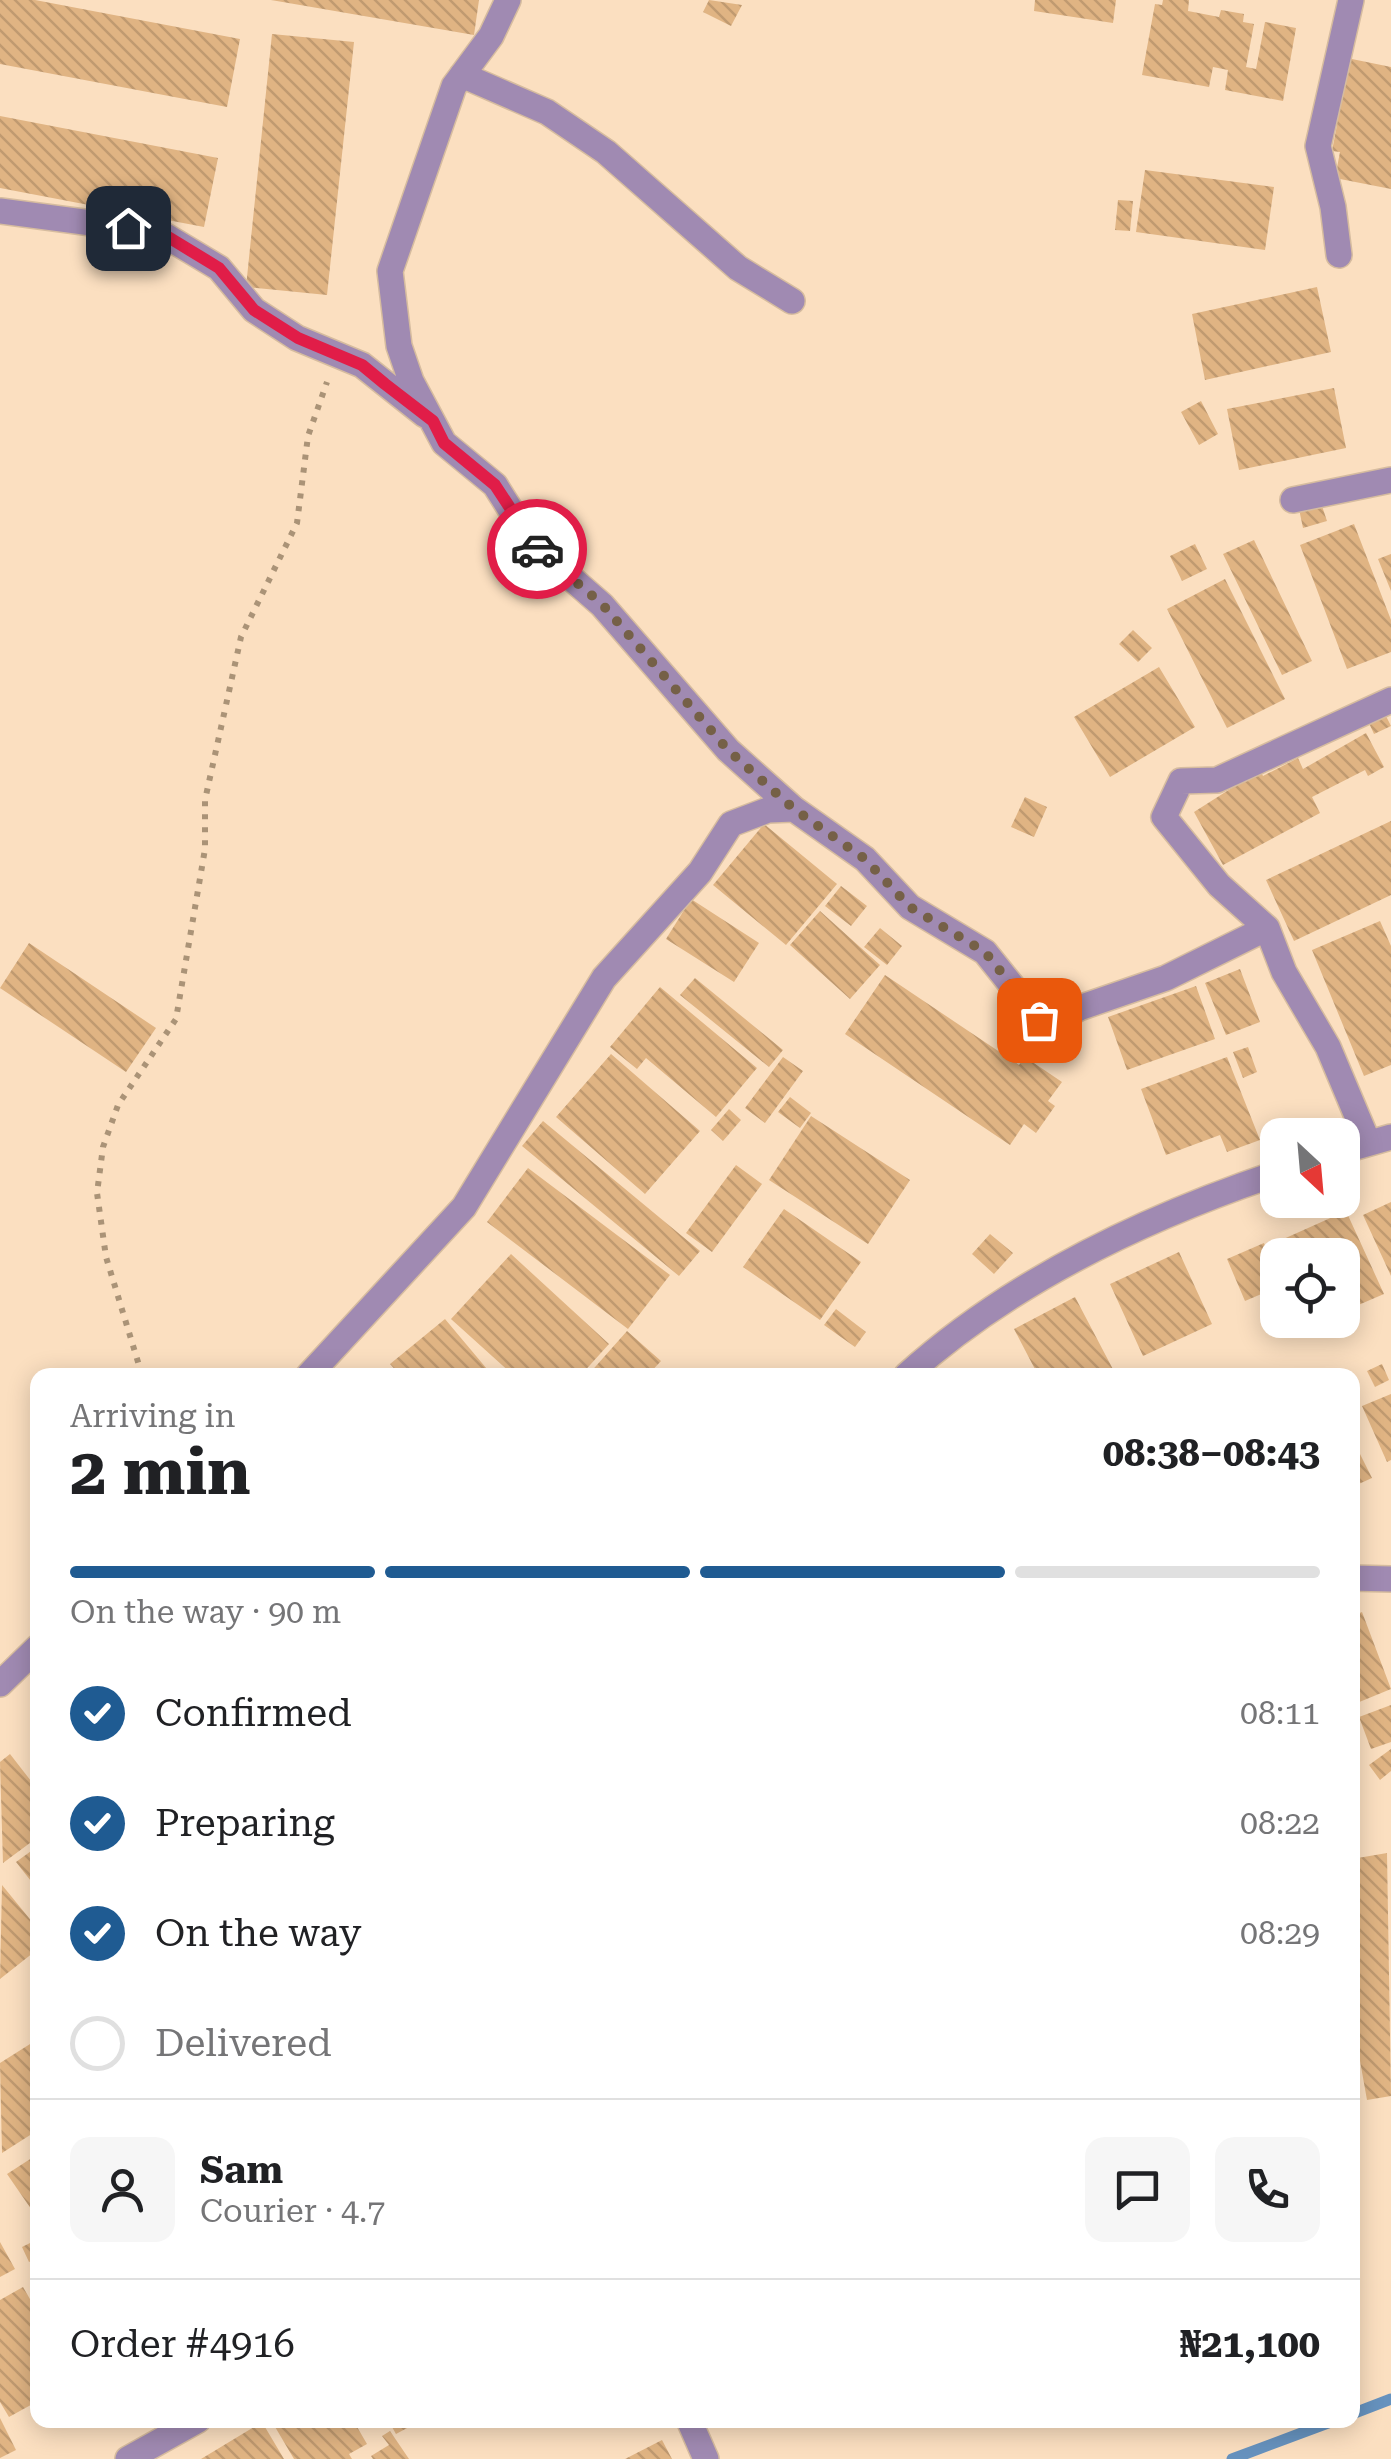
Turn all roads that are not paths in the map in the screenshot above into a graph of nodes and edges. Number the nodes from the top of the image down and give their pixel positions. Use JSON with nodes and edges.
{"nodes":[{"id":1,"x":508,"y":0,"type":"edge"},
{"id":2,"x":1351,"y":0,"type":"edge"},
{"id":3,"x":462,"y":75,"type":"junction"},
{"id":4,"x":0,"y":211,"type":"edge"},
{"id":5,"x":1338,"y":255,"type":"dead end"},
{"id":6,"x":792,"y":301,"type":"dead end"},
{"id":7,"x":433,"y":421,"type":"junction"},
{"id":8,"x":1391,"y":480,"type":"edge"},
{"id":9,"x":1294,"y":500,"type":"dead end"},
{"id":10,"x":1391,"y":700,"type":"edge"},
{"id":11,"x":794,"y":809,"type":"junction"},
{"id":12,"x":1268,"y":928,"type":"junction"},
{"id":13,"x":1380,"y":1140,"type":"edge"},
{"id":14,"x":1260,"y":1181,"type":"edge"},
{"id":15,"x":315,"y":1368,"type":"edge"},
{"id":16,"x":914,"y":1368,"type":"edge"},
{"id":17,"x":1360,"y":1578,"type":"edge"},
{"id":18,"x":1391,"y":1579,"type":"edge"},
{"id":19,"x":30,"y":1655,"type":"edge"},
{"id":20,"x":0,"y":1684,"type":"edge"},
{"id":21,"x":184,"y":2428,"type":"edge"},
{"id":22,"x":692,"y":2428,"type":"edge"},
{"id":23,"x":128,"y":2459,"type":"edge"},
{"id":24,"x":706,"y":2459,"type":"edge"}],
"edges":[{"from":1,"to":3,"type":"street"},
{"from":2,"to":5,"type":"street"},
{"from":3,"to":6,"type":"street"},
{"from":3,"to":7,"type":"street"},
{"from":4,"to":7,"type":"street"},
{"from":7,"to":11,"type":"street"},
{"from":8,"to":9,"type":"street"},
{"from":10,"to":12,"type":"street"},
{"from":11,"to":12,"type":"street"},
{"from":11,"to":15,"type":"street"},
{"from":12,"to":13,"type":"street"},
{"from":14,"to":16,"type":"street"},
{"from":17,"to":18,"type":"street"},
{"from":19,"to":20,"type":"street"},
{"from":21,"to":23,"type":"street"},
{"from":22,"to":24,"type":"street"}]}
